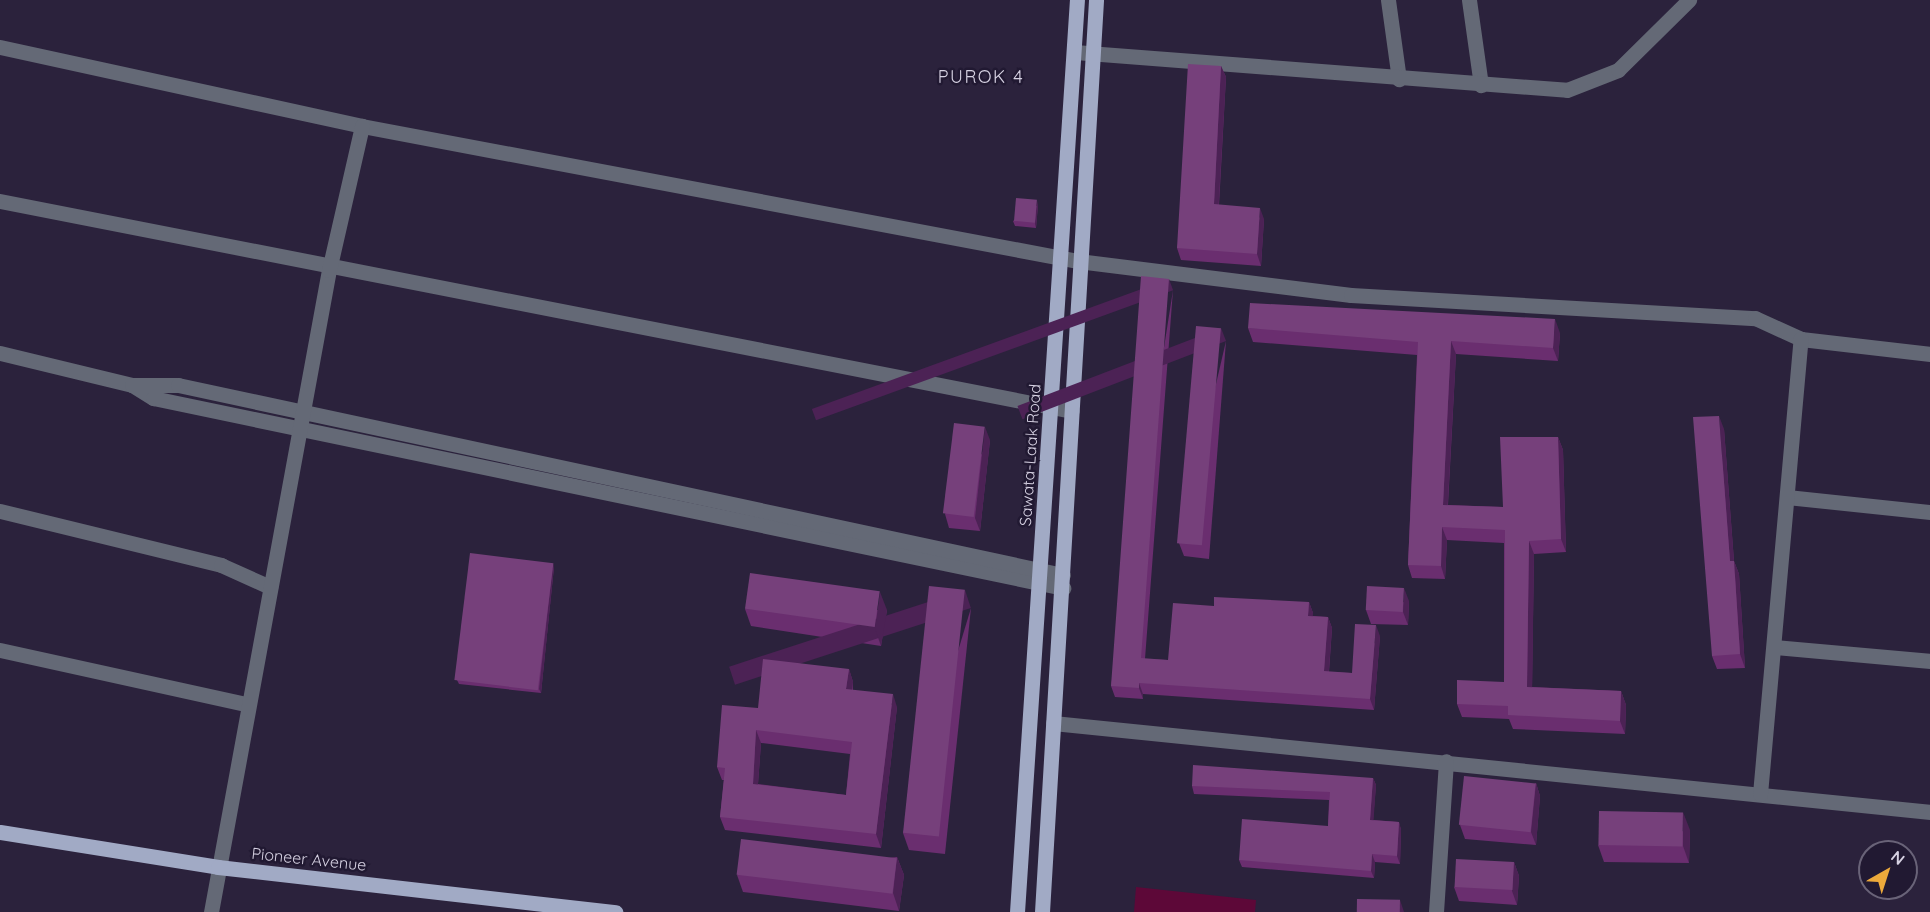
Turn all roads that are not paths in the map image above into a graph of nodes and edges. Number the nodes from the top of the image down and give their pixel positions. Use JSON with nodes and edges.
{"nodes":[{"id":1,"x":1077,"y":0,"type":"edge"},
{"id":2,"x":1096,"y":0,"type":"edge"},
{"id":3,"x":1388,"y":0,"type":"edge"},
{"id":4,"x":1468,"y":0,"type":"edge"},
{"id":5,"x":1689,"y":0,"type":"edge"},
{"id":6,"x":0,"y":47,"type":"edge"},
{"id":7,"x":1075,"y":52,"type":"junction"},
{"id":8,"x":1094,"y":54,"type":"junction"},
{"id":9,"x":1399,"y":79,"type":"junction"},
{"id":10,"x":1481,"y":85,"type":"junction"},
{"id":11,"x":362,"y":126,"type":"junction"},
{"id":12,"x":0,"y":201,"type":"edge"},
{"id":13,"x":1060,"y":259,"type":"junction"},
{"id":14,"x":1078,"y":261,"type":"junction"},
{"id":15,"x":329,"y":270,"type":"junction"},
{"id":16,"x":1801,"y":339,"type":"junction"},
{"id":17,"x":0,"y":353,"type":"edge"},
{"id":18,"x":1930,"y":354,"type":"edge"},
{"id":19,"x":1052,"y":407,"type":"junction"},
{"id":20,"x":1072,"y":411,"type":"junction"},
{"id":21,"x":302,"y":421,"type":"junction"},
{"id":22,"x":1787,"y":497,"type":"junction"},
{"id":23,"x":0,"y":511,"type":"edge"},
{"id":24,"x":1930,"y":512,"type":"edge"},
{"id":25,"x":1041,"y":577,"type":"junction"},
{"id":26,"x":1063,"y":582,"type":"junction"},
{"id":27,"x":270,"y":587,"type":"junction"},
{"id":28,"x":1774,"y":647,"type":"junction"},
{"id":29,"x":0,"y":650,"type":"edge"},
{"id":30,"x":1930,"y":662,"type":"edge"},
{"id":31,"x":246,"y":704,"type":"junction"},
{"id":32,"x":1053,"y":723,"type":"junction"},
{"id":33,"x":1446,"y":761,"type":"junction"},
{"id":34,"x":1760,"y":794,"type":"junction"},
{"id":35,"x":1930,"y":813,"type":"edge"},
{"id":36,"x":0,"y":832,"type":"edge"},
{"id":37,"x":218,"y":867,"type":"junction"},
{"id":38,"x":211,"y":912,"type":"edge"},
{"id":39,"x":615,"y":912,"type":"edge"},
{"id":40,"x":1017,"y":912,"type":"edge"},
{"id":41,"x":1042,"y":912,"type":"edge"},
{"id":42,"x":1436,"y":912,"type":"edge"}],
"edges":[{"from":1,"to":7,"type":"main road","name":"Sawata-Laak Road"},
{"from":2,"to":8,"type":"main road"},
{"from":3,"to":9,"type":"street"},
{"from":4,"to":10,"type":"street"},
{"from":5,"to":10,"type":"street"},
{"from":6,"to":11,"type":"street"},
{"from":7,"to":8,"type":"street"},
{"from":7,"to":13,"type":"main road","name":"Sawata-Laak Road"},
{"from":8,"to":9,"type":"street"},
{"from":8,"to":14,"type":"main road"},
{"from":9,"to":10,"type":"street"},
{"from":11,"to":13,"type":"street"},
{"from":11,"to":15,"type":"street"},
{"from":12,"to":15,"type":"street"},
{"from":13,"to":14,"type":"street"},
{"from":13,"to":19,"type":"main road","name":"Sawata-Laak Road"},
{"from":14,"to":16,"type":"street"},
{"from":14,"to":20,"type":"main road"},
{"from":15,"to":19,"type":"street"},
{"from":15,"to":21,"type":"street"},
{"from":16,"to":18,"type":"street"},
{"from":16,"to":22,"type":"street"},
{"from":17,"to":21,"type":"street"},
{"from":19,"to":20,"type":"street"},
{"from":19,"to":25,"type":"main road","name":"Sawata-Laak Road"},
{"from":20,"to":26,"type":"main road"},
{"from":21,"to":25,"type":"street"},
{"from":21,"to":27,"type":"street"},
{"from":22,"to":24,"type":"street"},
{"from":22,"to":28,"type":"street"},
{"from":23,"to":27,"type":"street"},
{"from":25,"to":26,"type":"street"},
{"from":25,"to":40,"type":"main road","name":"Sawata-Laak Road"},
{"from":26,"to":32,"type":"main road"},
{"from":27,"to":31,"type":"street"},
{"from":28,"to":30,"type":"street"},
{"from":28,"to":34,"type":"street"},
{"from":29,"to":31,"type":"street"},
{"from":31,"to":37,"type":"street"},
{"from":32,"to":33,"type":"street"},
{"from":32,"to":41,"type":"main road"},
{"from":33,"to":34,"type":"street"},
{"from":33,"to":42,"type":"street"},
{"from":34,"to":35,"type":"street"},
{"from":36,"to":37,"type":"main road","name":"Pioneer Avenue"},
{"from":37,"to":38,"type":"street"},
{"from":37,"to":39,"type":"main road","name":"Pioneer Avenue"}]}
